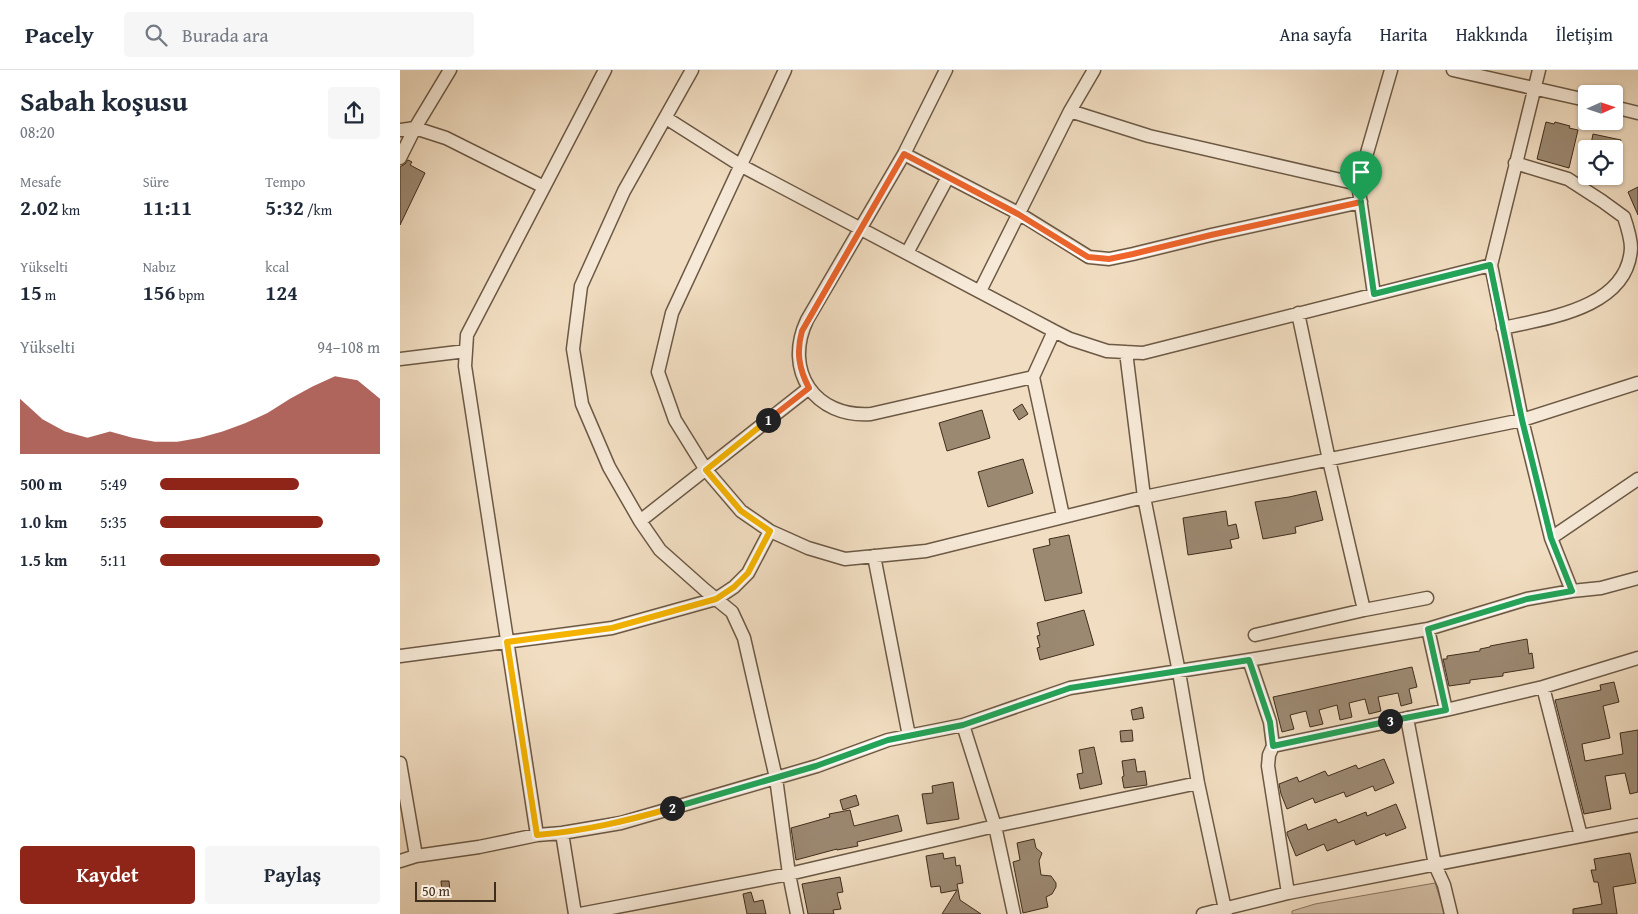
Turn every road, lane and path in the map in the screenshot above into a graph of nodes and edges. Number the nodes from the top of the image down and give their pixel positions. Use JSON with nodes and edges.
{"nodes":[{"id":1,"x":450,"y":70,"type":"edge"},
{"id":2,"x":605,"y":70,"type":"edge"},
{"id":3,"x":692,"y":70,"type":"edge"},
{"id":4,"x":785,"y":70,"type":"edge"},
{"id":5,"x":946,"y":70,"type":"edge"},
{"id":6,"x":1094,"y":70,"type":"edge"},
{"id":7,"x":1390,"y":70,"type":"edge"},
{"id":8,"x":1453,"y":70,"type":"edge"},
{"id":9,"x":1538,"y":70,"type":"edge"},
{"id":10,"x":1533,"y":88,"type":"junction"},
{"id":11,"x":1578,"y":98,"type":"edge"},
{"id":12,"x":1623,"y":109,"type":"edge"},
{"id":13,"x":1070,"y":111,"type":"junction"},
{"id":14,"x":1638,"y":113,"type":"edge"},
{"id":15,"x":666,"y":118,"type":"junction"},
{"id":16,"x":415,"y":128,"type":"junction"},
{"id":17,"x":400,"y":130,"type":"edge"},
{"id":18,"x":904,"y":154,"type":"junction"},
{"id":19,"x":400,"y":158,"type":"edge"},
{"id":20,"x":1515,"y":163,"type":"junction"},
{"id":21,"x":740,"y":165,"type":"junction"},
{"id":22,"x":948,"y":176,"type":"junction"},
{"id":23,"x":1358,"y":184,"type":"junction"},
{"id":24,"x":544,"y":187,"type":"junction"},
{"id":25,"x":1361,"y":202,"type":"junction"},
{"id":26,"x":1018,"y":214,"type":"junction"},
{"id":27,"x":861,"y":229,"type":"junction"},
{"id":28,"x":1634,"y":248,"type":"edge"},
{"id":29,"x":906,"y":253,"type":"junction"},
{"id":30,"x":1490,"y":265,"type":"junction"},
{"id":31,"x":980,"y":291,"type":"junction"},
{"id":32,"x":1374,"y":294,"type":"junction"},
{"id":33,"x":1298,"y":313,"type":"junction"},
{"id":34,"x":1503,"y":328,"type":"junction"},
{"id":35,"x":1054,"y":331,"type":"junction"},
{"id":36,"x":466,"y":351,"type":"junction"},
{"id":37,"x":1126,"y":352,"type":"junction"},
{"id":38,"x":400,"y":359,"type":"edge"},
{"id":39,"x":1033,"y":377,"type":"junction"},
{"id":40,"x":1638,"y":383,"type":"edge"},
{"id":41,"x":809,"y":388,"type":"junction"},
{"id":42,"x":1522,"y":420,"type":"junction"},
{"id":43,"x":1329,"y":460,"type":"junction"},
{"id":44,"x":706,"y":470,"type":"junction"},
{"id":45,"x":1638,"y":479,"type":"edge"},
{"id":46,"x":1144,"y":497,"type":"junction"},
{"id":47,"x":1063,"y":516,"type":"junction"},
{"id":48,"x":640,"y":521,"type":"junction"},
{"id":49,"x":770,"y":531,"type":"junction"},
{"id":50,"x":1551,"y":538,"type":"junction"},
{"id":51,"x":874,"y":556,"type":"junction"},
{"id":52,"x":1638,"y":578,"type":"edge"},
{"id":53,"x":1572,"y":591,"type":"junction"},
{"id":54,"x":1427,"y":598,"type":"dead end"},
{"id":55,"x":716,"y":599,"type":"junction"},
{"id":56,"x":1364,"y":610,"type":"junction"},
{"id":57,"x":1428,"y":629,"type":"junction"},
{"id":58,"x":1255,"y":635,"type":"dead end"},
{"id":59,"x":507,"y":642,"type":"junction"},
{"id":60,"x":400,"y":656,"type":"edge"},
{"id":61,"x":1638,"y":658,"type":"edge"},
{"id":62,"x":1249,"y":660,"type":"junction"},
{"id":63,"x":1178,"y":672,"type":"junction"},
{"id":64,"x":1543,"y":687,"type":"junction"},
{"id":65,"x":1446,"y":710,"type":"junction"},
{"id":66,"x":1406,"y":718,"type":"junction"},
{"id":67,"x":963,"y":725,"type":"junction"},
{"id":68,"x":908,"y":736,"type":"junction"},
{"id":69,"x":1273,"y":746,"type":"junction"},
{"id":70,"x":400,"y":764,"type":"edge"},
{"id":71,"x":776,"y":778,"type":"junction"},
{"id":72,"x":1198,"y":783,"type":"junction"},
{"id":73,"x":1638,"y":825,"type":"edge"},
{"id":74,"x":994,"y":826,"type":"junction"},
{"id":75,"x":562,"y":833,"type":"junction"},
{"id":76,"x":537,"y":835,"type":"junction"},
{"id":77,"x":1581,"y":836,"type":"junction"},
{"id":78,"x":416,"y":856,"type":"junction"},
{"id":79,"x":400,"y":861,"type":"edge"},
{"id":80,"x":1435,"y":865,"type":"junction"},
{"id":81,"x":788,"y":874,"type":"junction"},
{"id":82,"x":1288,"y":893,"type":"junction"},
{"id":83,"x":1226,"y":912,"type":"edge"},
{"id":84,"x":575,"y":914,"type":"edge"},
{"id":85,"x":580,"y":914,"type":"edge"},
{"id":86,"x":797,"y":914,"type":"edge"},
{"id":87,"x":1014,"y":914,"type":"edge"},
{"id":88,"x":1203,"y":914,"type":"edge"},
{"id":89,"x":1450,"y":914,"type":"edge"}],
"edges":[{"from":1,"to":16,"type":"street"},
{"from":2,"to":24,"type":"street"},
{"from":3,"to":15,"type":"street"},
{"from":4,"to":21,"type":"street"},
{"from":5,"to":18,"type":"street"},
{"from":6,"to":13,"type":"street"},
{"from":7,"to":23,"type":"street"},
{"from":8,"to":10,"type":"street"},
{"from":9,"to":10,"type":"street"},
{"from":10,"to":11,"type":"street"},
{"from":10,"to":20,"type":"street"},
{"from":12,"to":14,"type":"street"},
{"from":13,"to":23,"type":"street"},
{"from":13,"to":26,"type":"street"},
{"from":15,"to":21,"type":"street"},
{"from":15,"to":48,"type":"street"},
{"from":16,"to":17,"type":"street"},
{"from":16,"to":19,"type":"street"},
{"from":16,"to":24,"type":"street"},
{"from":18,"to":22,"type":"street"},
{"from":18,"to":27,"type":"street"},
{"from":20,"to":28,"type":"street"},
{"from":20,"to":30,"type":"street"},
{"from":21,"to":27,"type":"street"},
{"from":21,"to":44,"type":"street"},
{"from":22,"to":26,"type":"street"},
{"from":22,"to":29,"type":"street"},
{"from":23,"to":25,"type":"street"},
{"from":24,"to":36,"type":"street"},
{"from":25,"to":26,"type":"street"},
{"from":25,"to":32,"type":"street"},
{"from":26,"to":31,"type":"street"},
{"from":27,"to":29,"type":"street"},
{"from":27,"to":41,"type":"street"},
{"from":28,"to":34,"type":"street"},
{"from":29,"to":31,"type":"street"},
{"from":30,"to":32,"type":"street"},
{"from":30,"to":34,"type":"street"},
{"from":31,"to":35,"type":"street"},
{"from":32,"to":33,"type":"street"},
{"from":33,"to":37,"type":"street"},
{"from":33,"to":43,"type":"street"},
{"from":34,"to":42,"type":"street"},
{"from":35,"to":37,"type":"street"},
{"from":35,"to":39,"type":"street"},
{"from":36,"to":38,"type":"street"},
{"from":36,"to":59,"type":"street"},
{"from":37,"to":46,"type":"street"},
{"from":39,"to":41,"type":"street"},
{"from":39,"to":47,"type":"street"},
{"from":40,"to":42,"type":"street"},
{"from":41,"to":44,"type":"street"},
{"from":42,"to":43,"type":"street"},
{"from":42,"to":50,"type":"street"},
{"from":43,"to":46,"type":"street"},
{"from":43,"to":56,"type":"street"},
{"from":44,"to":48,"type":"street"},
{"from":44,"to":49,"type":"street"},
{"from":45,"to":50,"type":"street"},
{"from":46,"to":47,"type":"street"},
{"from":46,"to":63,"type":"street"},
{"from":47,"to":51,"type":"street"},
{"from":48,"to":55,"type":"street"},
{"from":49,"to":51,"type":"street"},
{"from":49,"to":55,"type":"street"},
{"from":50,"to":53,"type":"street"},
{"from":51,"to":68,"type":"street"},
{"from":52,"to":53,"type":"street"},
{"from":53,"to":57,"type":"street"},
{"from":54,"to":56,"type":"street"},
{"from":55,"to":59,"type":"street"},
{"from":55,"to":71,"type":"street"},
{"from":56,"to":58,"type":"street"},
{"from":57,"to":62,"type":"street"},
{"from":57,"to":65,"type":"street"},
{"from":59,"to":60,"type":"street"},
{"from":59,"to":76,"type":"street"},
{"from":61,"to":64,"type":"street"},
{"from":62,"to":63,"type":"street"},
{"from":62,"to":69,"type":"street"},
{"from":63,"to":67,"type":"street"},
{"from":63,"to":72,"type":"street"},
{"from":64,"to":65,"type":"street"},
{"from":64,"to":77,"type":"street"},
{"from":65,"to":66,"type":"street"},
{"from":66,"to":69,"type":"street"},
{"from":66,"to":80,"type":"street"},
{"from":67,"to":68,"type":"street"},
{"from":67,"to":74,"type":"street"},
{"from":68,"to":71,"type":"street"},
{"from":69,"to":82,"type":"street"},
{"from":70,"to":78,"type":"street"},
{"from":71,"to":75,"type":"street"},
{"from":71,"to":81,"type":"street"},
{"from":72,"to":74,"type":"street"},
{"from":72,"to":83,"type":"street"},
{"from":73,"to":77,"type":"street"},
{"from":74,"to":81,"type":"street"},
{"from":74,"to":87,"type":"street"},
{"from":75,"to":76,"type":"street"},
{"from":75,"to":84,"type":"street"},
{"from":76,"to":78,"type":"street"},
{"from":77,"to":80,"type":"street"},
{"from":78,"to":79,"type":"street"},
{"from":80,"to":82,"type":"street"},
{"from":80,"to":89,"type":"street"},
{"from":81,"to":85,"type":"street"},
{"from":81,"to":86,"type":"street"},
{"from":82,"to":83,"type":"street"},
{"from":83,"to":88,"type":"street"}]}
